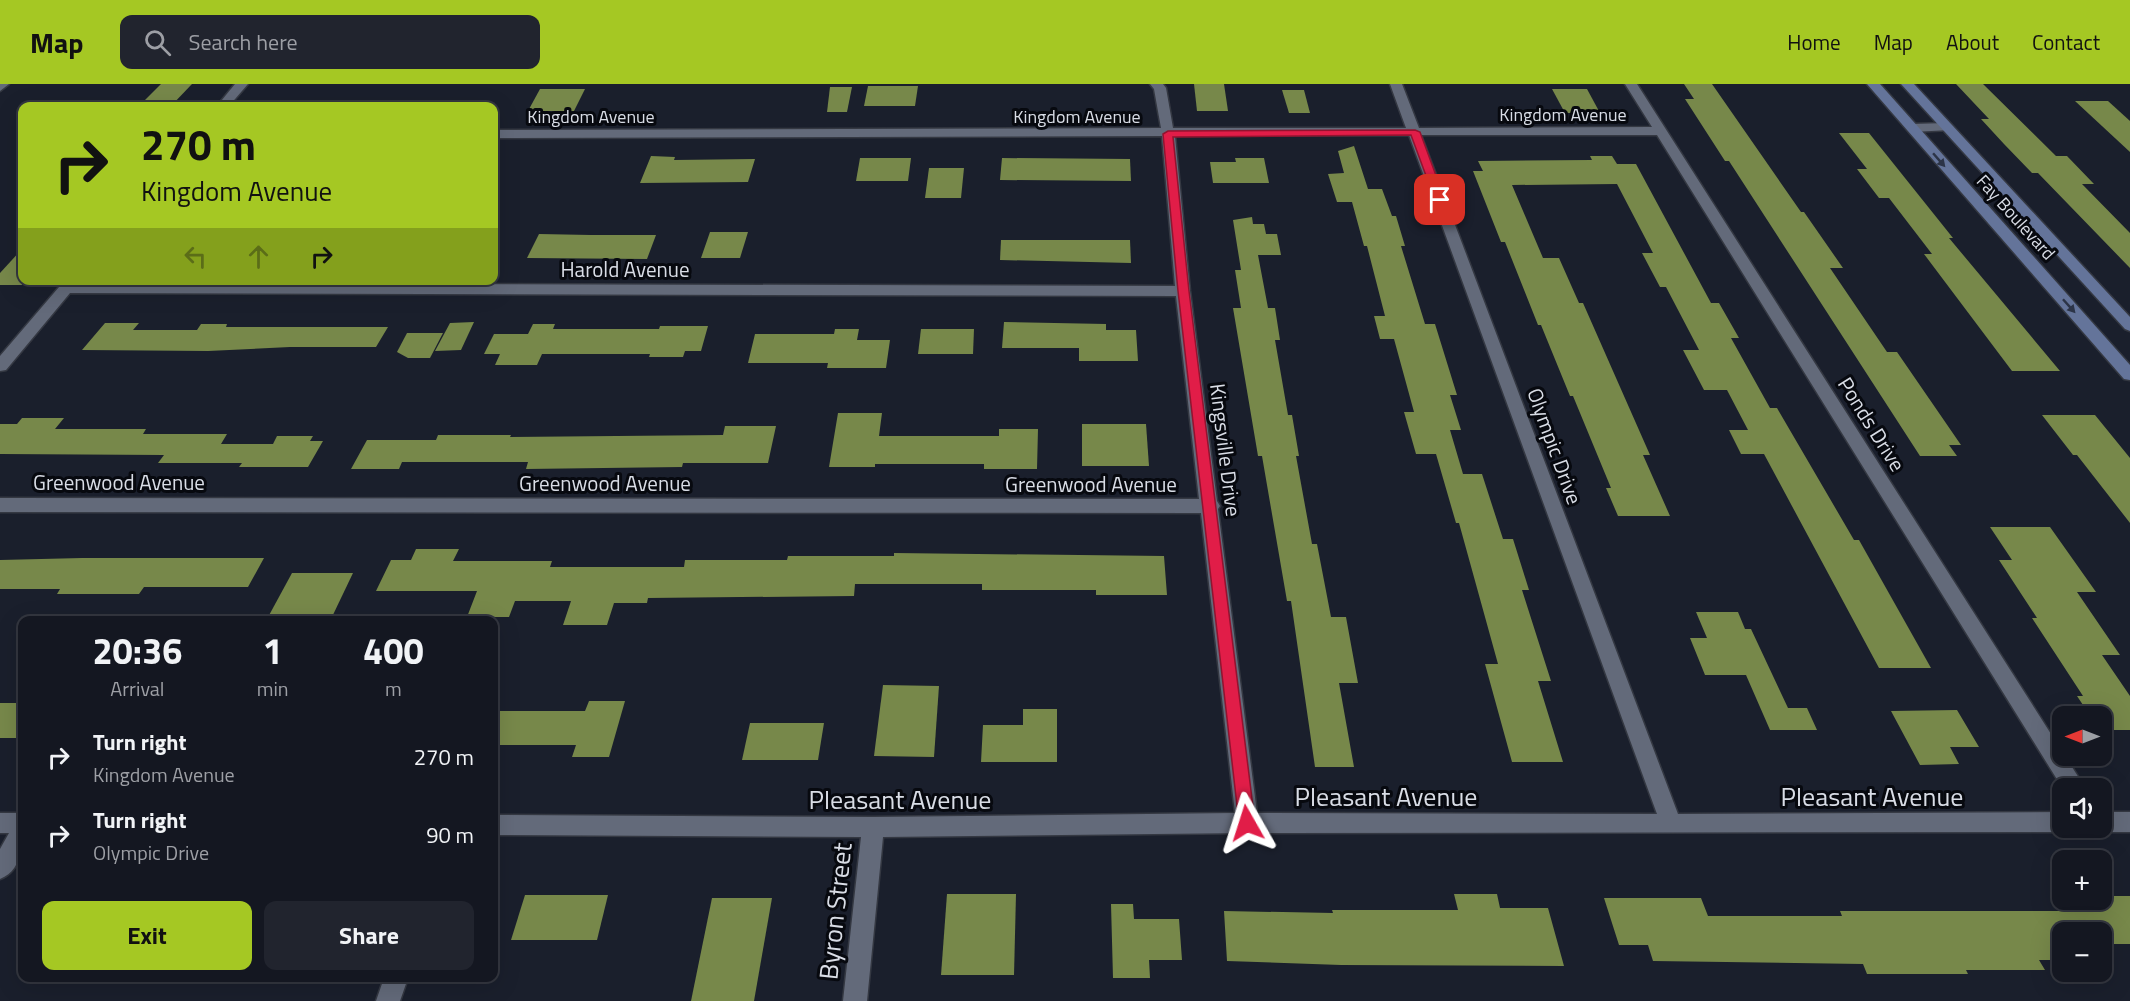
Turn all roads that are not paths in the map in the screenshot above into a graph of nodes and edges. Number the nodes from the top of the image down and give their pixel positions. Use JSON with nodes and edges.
{"nodes":[{"id":1,"x":3,"y":84,"type":"edge"},
{"id":2,"x":242,"y":84,"type":"edge"},
{"id":3,"x":1156,"y":84,"type":"edge"},
{"id":4,"x":1396,"y":84,"type":"edge"},
{"id":5,"x":1631,"y":84,"type":"edge"},
{"id":6,"x":1873,"y":84,"type":"edge"},
{"id":7,"x":1907,"y":84,"type":"edge"},
{"id":8,"x":0,"y":87,"type":"edge"},
{"id":9,"x":226,"y":102,"type":"edge"},
{"id":10,"x":1947,"y":127,"type":"junction"},
{"id":11,"x":1912,"y":128,"type":"junction"},
{"id":12,"x":1661,"y":131,"type":"junction"},
{"id":13,"x":1415,"y":132,"type":"junction"},
{"id":14,"x":498,"y":134,"type":"edge"},
{"id":15,"x":1168,"y":134,"type":"junction"},
{"id":16,"x":68,"y":285,"type":"edge"},
{"id":17,"x":228,"y":285,"type":"edge"},
{"id":18,"x":1184,"y":291,"type":"junction"},
{"id":19,"x":2130,"y":326,"type":"edge"},
{"id":20,"x":0,"y":366,"type":"edge"},
{"id":21,"x":2130,"y":375,"type":"edge"},
{"id":22,"x":0,"y":505,"type":"edge"},
{"id":23,"x":1211,"y":506,"type":"junction"},
{"id":24,"x":2068,"y":778,"type":"edge"},
{"id":25,"x":2052,"y":822,"type":"edge"},
{"id":26,"x":2112,"y":822,"type":"edge"},
{"id":27,"x":2130,"y":822,"type":"edge"},
{"id":28,"x":0,"y":823,"type":"edge"},
{"id":29,"x":18,"y":823,"type":"edge"},
{"id":30,"x":1247,"y":823,"type":"junction"},
{"id":31,"x":1671,"y":824,"type":"junction"},
{"id":32,"x":498,"y":825,"type":"edge"},
{"id":33,"x":873,"y":827,"type":"junction"},
{"id":34,"x":18,"y":839,"type":"edge"},
{"id":35,"x":0,"y":869,"type":"edge"},
{"id":36,"x":395,"y":982,"type":"edge"},
{"id":37,"x":388,"y":1001,"type":"edge"},
{"id":38,"x":855,"y":1001,"type":"edge"}],
"edges":[{"from":1,"to":8,"type":"street"},
{"from":2,"to":9,"type":"street"},
{"from":3,"to":15,"type":"street","name":"Kingsville Drive"},
{"from":4,"to":13,"type":"street","name":"Olympic Drive"},
{"from":5,"to":12,"type":"street","name":"Ponds Drive"},
{"from":6,"to":11,"type":"main road","name":"Fay Boulevard"},
{"from":7,"to":10,"type":"main road","name":"Fay Boulevard"},
{"from":10,"to":11,"type":"street"},
{"from":10,"to":19,"type":"main road","name":"Fay Boulevard"},
{"from":11,"to":21,"type":"main road","name":"Fay Boulevard","one_way":true},
{"from":12,"to":13,"type":"street","name":"Kingdom Avenue"},
{"from":12,"to":24,"type":"street","name":"Ponds Drive"},
{"from":13,"to":15,"type":"street","name":"Kingdom Avenue"},
{"from":13,"to":31,"type":"street","name":"Olympic Drive"},
{"from":14,"to":15,"type":"street","name":"Kingdom Avenue"},
{"from":15,"to":18,"type":"street","name":"Kingsville Drive"},
{"from":16,"to":20,"type":"street"},
{"from":17,"to":18,"type":"street","name":"Harold Avenue"},
{"from":18,"to":23,"type":"street","name":"Kingsville Drive"},
{"from":22,"to":23,"type":"street","name":"Greenwood Avenue"},
{"from":23,"to":30,"type":"street","name":"Kingsville Drive"},
{"from":25,"to":31,"type":"street","name":"Pleasant Avenue"},
{"from":26,"to":27,"type":"street"},
{"from":28,"to":29,"type":"street"},
{"from":30,"to":31,"type":"street","name":"Pleasant Avenue"},
{"from":30,"to":33,"type":"street","name":"Pleasant Avenue"},
{"from":32,"to":33,"type":"street","name":"Pleasant Avenue"},
{"from":33,"to":38,"type":"street","name":"Byron Street"},
{"from":34,"to":35,"type":"street"},
{"from":36,"to":37,"type":"street"}]}
